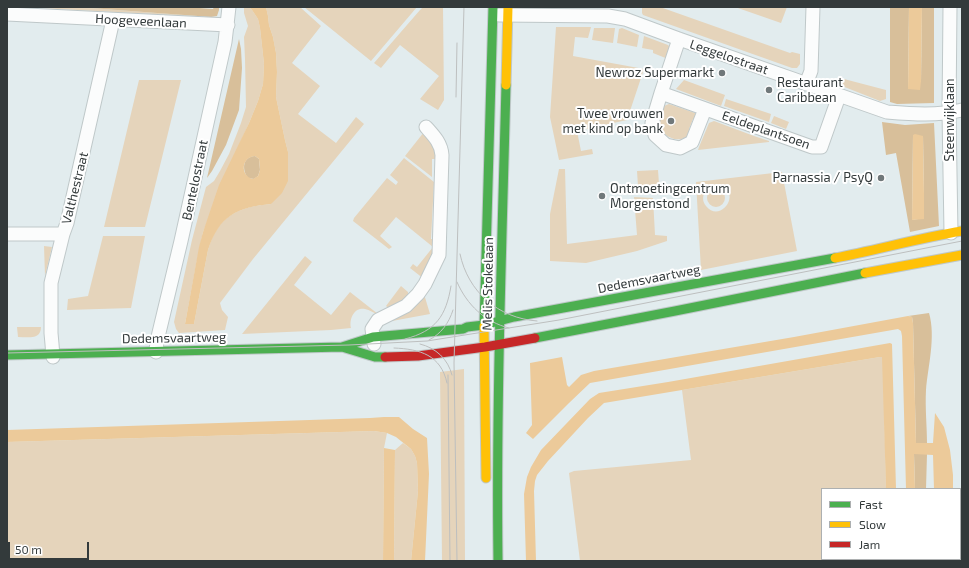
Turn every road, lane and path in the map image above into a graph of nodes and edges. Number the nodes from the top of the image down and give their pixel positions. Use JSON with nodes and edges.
{"nodes":[{"id":1,"x":230,"y":7,"type":"edge"},
{"id":2,"x":813,"y":7,"type":"edge"},
{"id":3,"x":950,"y":7,"type":"edge"},
{"id":4,"x":493,"y":11,"type":"edge"},
{"id":5,"x":508,"y":11,"type":"edge"},
{"id":6,"x":626,"y":13,"type":"edge"},
{"id":7,"x":7,"y":14,"type":"edge"},
{"id":8,"x":113,"y":20,"type":"junction"},
{"id":9,"x":228,"y":25,"type":"junction"},
{"id":10,"x":679,"y":39,"type":"junction"},
{"id":11,"x":806,"y":84,"type":"junction"},
{"id":12,"x":662,"y":93,"type":"junction"},
{"id":13,"x":839,"y":96,"type":"junction"},
{"id":14,"x":705,"y":109,"type":"junction"},
{"id":15,"x":962,"y":110,"type":"edge"},
{"id":16,"x":949,"y":113,"type":"junction"},
{"id":17,"x":426,"y":127,"type":"dead end"},
{"id":18,"x":957,"y":232,"type":"edge"},
{"id":19,"x":7,"y":234,"type":"edge"},
{"id":20,"x":63,"y":234,"type":"junction"},
{"id":21,"x":962,"y":255,"type":"edge"},
{"id":22,"x":501,"y":321,"type":"junction"},
{"id":23,"x":484,"y":325,"type":"junction"},
{"id":24,"x":373,"y":337,"type":"junction"},
{"id":25,"x":500,"y":344,"type":"junction"},
{"id":26,"x":485,"y":347,"type":"junction"},
{"id":27,"x":342,"y":348,"type":"junction"},
{"id":28,"x":156,"y":352,"type":"junction"},
{"id":29,"x":7,"y":355,"type":"edge"},
{"id":30,"x":53,"y":355,"type":"junction"},
{"id":31,"x":375,"y":357,"type":"junction"},
{"id":32,"x":486,"y":483,"type":"dead end"},
{"id":33,"x":498,"y":561,"type":"edge"}],
"edges":[{"from":1,"to":9,"type":"street","name":"Bentelostraat"},
{"from":2,"to":11,"type":"street"},
{"from":3,"to":16,"type":"street","name":"Steenwijklaan"},
{"from":4,"to":5,"type":"street","name":"Leggelostraat"},
{"from":4,"to":23,"type":"street","name":"Melis Stokelaan"},
{"from":5,"to":6,"type":"street","name":"Leggelostraat"},
{"from":5,"to":22,"type":"street","name":"Melis Stokelaan"},
{"from":6,"to":10,"type":"street","name":"Leggelostraat"},
{"from":7,"to":8,"type":"street","name":"Hoogeveenlaan"},
{"from":8,"to":9,"type":"street","name":"Hoogeveenlaan"},
{"from":8,"to":20,"type":"street","name":"Valthestraat"},
{"from":9,"to":28,"type":"street","name":"Bentelostraat"},
{"from":10,"to":11,"type":"street","name":"Leggelostraat"},
{"from":10,"to":12,"type":"street","name":"Eeldeplantsoen"},
{"from":11,"to":13,"type":"street","name":"Leggelostraat"},
{"from":12,"to":14,"type":"street","name":"Eeldeplantsoen"},
{"from":12,"to":14,"type":"street","name":"Eeldeplantsoen"},
{"from":13,"to":14,"type":"street","name":"Eeldeplantsoen"},
{"from":13,"to":16,"type":"street","name":"Leggelostraat"},
{"from":15,"to":16,"type":"street","name":"Leggelostraat"},
{"from":16,"to":18,"type":"street","name":"Steenwijklaan"},
{"from":17,"to":24,"type":"street"},
{"from":18,"to":22,"type":"street","name":"Dedemsvaartweg"},
{"from":19,"to":20,"type":"street"},
{"from":20,"to":30,"type":"street","name":"Valthestraat"},
{"from":21,"to":25,"type":"street","name":"Dedemsvaartweg"},
{"from":22,"to":23,"type":"street","name":"Dedemsvaartweg"},
{"from":22,"to":25,"type":"street","name":"Melis Stokelaan"},
{"from":23,"to":24,"type":"street","name":"Dedemsvaartweg"},
{"from":23,"to":26,"type":"street","name":"Melis Stokelaan"},
{"from":24,"to":27,"type":"street","name":"Dedemsvaartweg"},
{"from":24,"to":31,"type":"street"},
{"from":25,"to":26,"type":"street","name":"Dedemsvaartweg"},
{"from":25,"to":33,"type":"street","name":"Melis Stokelaan"},
{"from":26,"to":31,"type":"street","name":"Dedemsvaartweg"},
{"from":26,"to":32,"type":"street","name":"Melis Stokelaan"},
{"from":27,"to":28,"type":"street","name":"Dedemsvaartweg"},
{"from":27,"to":31,"type":"street","name":"Dedemsvaartweg"},
{"from":28,"to":30,"type":"street","name":"Dedemsvaartweg"},
{"from":29,"to":30,"type":"street","name":"Dedemsvaartweg"}]}
